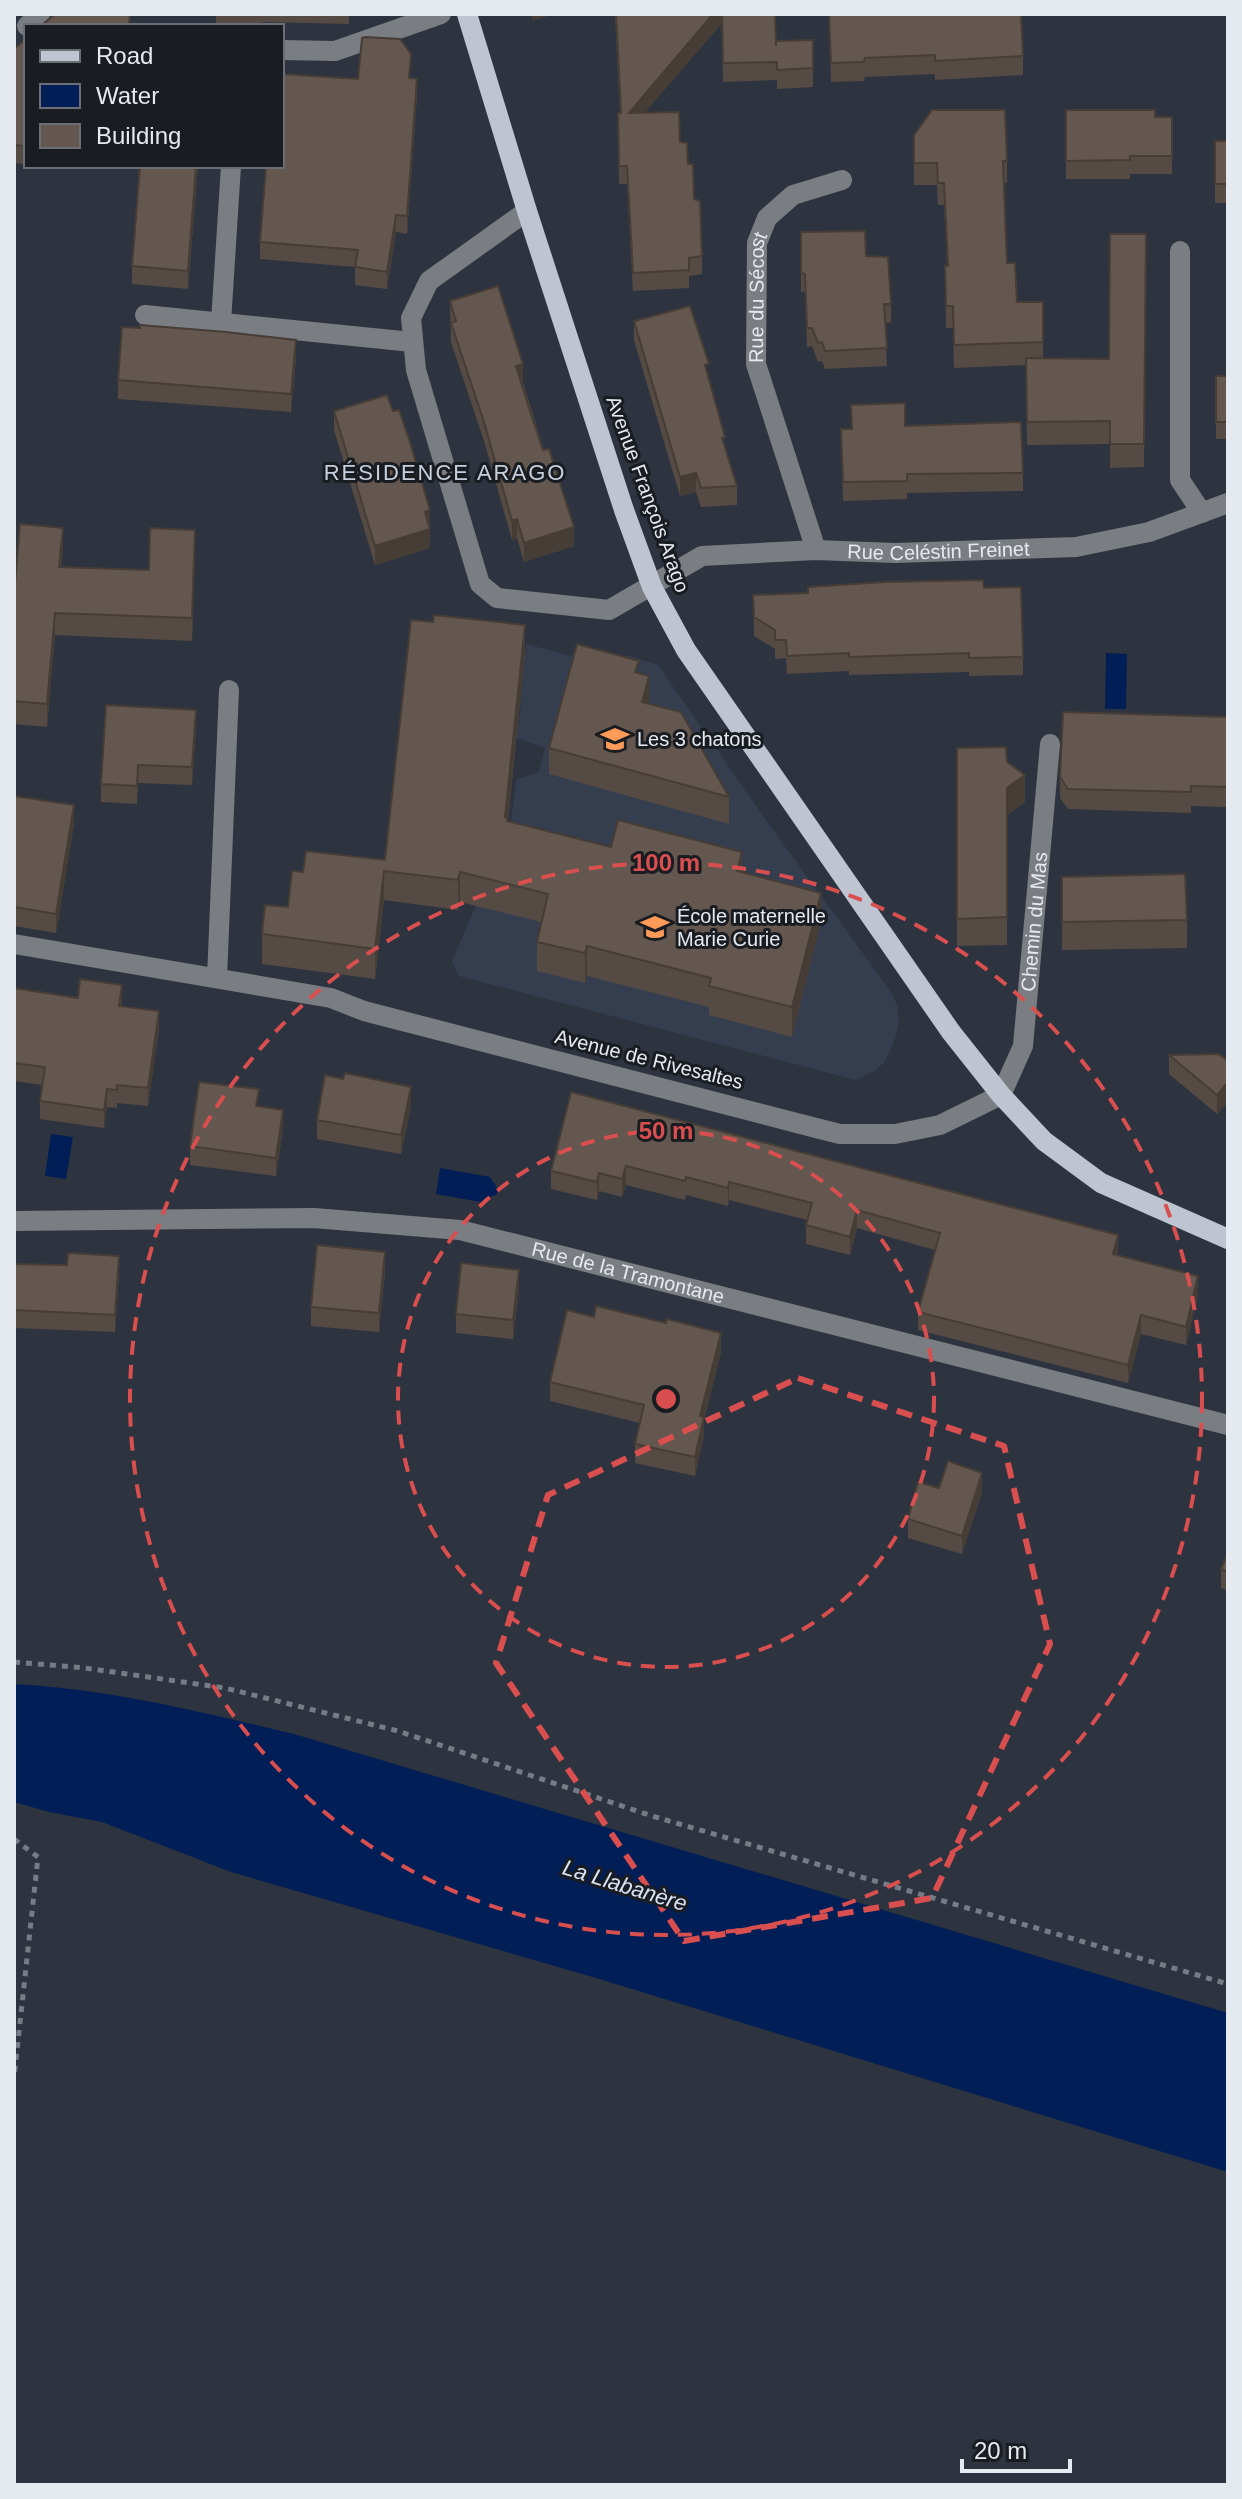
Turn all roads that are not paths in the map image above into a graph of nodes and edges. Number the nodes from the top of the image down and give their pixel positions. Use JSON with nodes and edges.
{"nodes":[{"id":1,"x":441,"y":14,"type":"edge"},
{"id":2,"x":467,"y":14,"type":"edge"},
{"id":3,"x":284,"y":50,"type":"edge"},
{"id":4,"x":231,"y":168,"type":"edge"},
{"id":5,"x":842,"y":180,"type":"dead end"},
{"id":6,"x":527,"y":211,"type":"junction"},
{"id":7,"x":1180,"y":251,"type":"dead end"},
{"id":8,"x":145,"y":315,"type":"dead end"},
{"id":9,"x":221,"y":322,"type":"junction"},
{"id":10,"x":412,"y":342,"type":"junction"},
{"id":11,"x":1228,"y":503,"type":"edge"},
{"id":12,"x":1202,"y":513,"type":"junction"},
{"id":13,"x":816,"y":550,"type":"junction"},
{"id":14,"x":652,"y":587,"type":"junction"},
{"id":15,"x":229,"y":690,"type":"dead end"},
{"id":16,"x":1050,"y":744,"type":"dead end"},
{"id":17,"x":14,"y":944,"type":"edge"},
{"id":18,"x":217,"y":978,"type":"junction"},
{"id":19,"x":1001,"y":1095,"type":"junction"},
{"id":20,"x":14,"y":1221,"type":"edge"},
{"id":21,"x":1228,"y":1239,"type":"edge"},
{"id":22,"x":1228,"y":1425,"type":"edge"}],
"edges":[{"from":1,"to":3,"type":"street"},
{"from":2,"to":6,"type":"main road","name":"Avenue François Arago"},
{"from":4,"to":9,"type":"street"},
{"from":5,"to":13,"type":"street","name":"Rue du Sécost"},
{"from":6,"to":10,"type":"street","name":"Rue Celéstin Freinet"},
{"from":6,"to":14,"type":"main road","name":"Avenue François Arago"},
{"from":7,"to":12,"type":"street"},
{"from":8,"to":9,"type":"street"},
{"from":9,"to":10,"type":"street"},
{"from":10,"to":14,"type":"street","name":"Rue Celéstin Freinet"},
{"from":11,"to":12,"type":"street","name":"Rue Celéstin Freinet"},
{"from":12,"to":13,"type":"street","name":"Rue Celéstin Freinet"},
{"from":13,"to":14,"type":"street","name":"Rue Celéstin Freinet"},
{"from":14,"to":19,"type":"main road","name":"Avenue François Arago"},
{"from":15,"to":18,"type":"street"},
{"from":16,"to":19,"type":"street","name":"Chemin du Mas"},
{"from":17,"to":18,"type":"street","name":"Avenue de Rivesaltes"},
{"from":18,"to":19,"type":"street","name":"Avenue de Rivesaltes"},
{"from":19,"to":21,"type":"main road"},
{"from":20,"to":22,"type":"street","name":"Rue de la Tramontane"}]}
